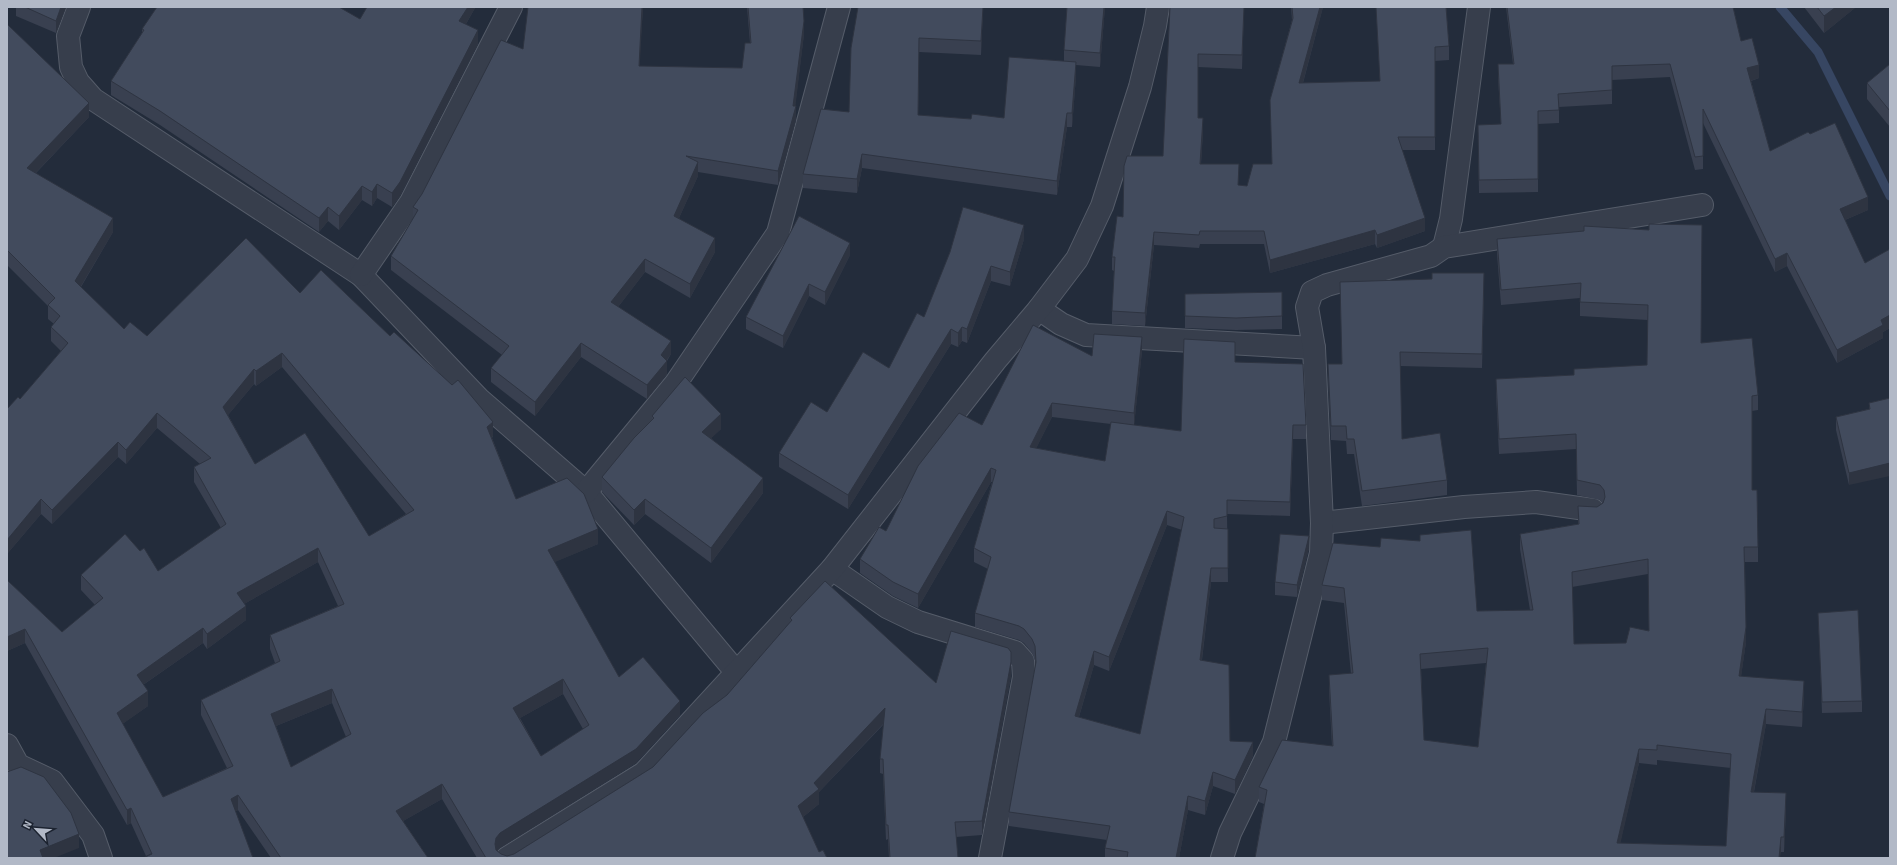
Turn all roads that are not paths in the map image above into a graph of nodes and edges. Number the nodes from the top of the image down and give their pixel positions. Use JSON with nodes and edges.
{"nodes":[{"id":1,"x":79,"y":7,"type":"edge"},
{"id":2,"x":511,"y":7,"type":"edge"},
{"id":3,"x":838,"y":7,"type":"edge"},
{"id":4,"x":1158,"y":7,"type":"edge"},
{"id":5,"x":1479,"y":7,"type":"edge"},
{"id":6,"x":1702,"y":205,"type":"dead end"},
{"id":7,"x":1444,"y":246,"type":"junction"},
{"id":8,"x":361,"y":275,"type":"junction"},
{"id":9,"x":1039,"y":309,"type":"junction"},
{"id":10,"x":1314,"y":348,"type":"junction"},
{"id":11,"x":586,"y":492,"type":"junction"},
{"id":12,"x":1593,"y":510,"type":"edge"},
{"id":13,"x":1322,"y":523,"type":"junction"},
{"id":14,"x":832,"y":569,"type":"junction"},
{"id":15,"x":737,"y":673,"type":"junction"},
{"id":16,"x":7,"y":745,"type":"edge"},
{"id":17,"x":101,"y":858,"type":"edge"},
{"id":18,"x":507,"y":858,"type":"edge"},
{"id":19,"x":990,"y":858,"type":"edge"},
{"id":20,"x":1222,"y":858,"type":"edge"}],
"edges":[{"from":1,"to":8,"type":"street"},
{"from":2,"to":8,"type":"street"},
{"from":3,"to":11,"type":"street"},
{"from":4,"to":9,"type":"street"},
{"from":5,"to":7,"type":"street"},
{"from":6,"to":7,"type":"street"},
{"from":7,"to":10,"type":"street"},
{"from":8,"to":11,"type":"street"},
{"from":9,"to":10,"type":"street"},
{"from":9,"to":14,"type":"street"},
{"from":10,"to":13,"type":"street"},
{"from":11,"to":15,"type":"street"},
{"from":12,"to":13,"type":"street"},
{"from":13,"to":20,"type":"street"},
{"from":14,"to":15,"type":"street"},
{"from":14,"to":19,"type":"street"},
{"from":15,"to":18,"type":"street"},
{"from":16,"to":17,"type":"street"}]}
